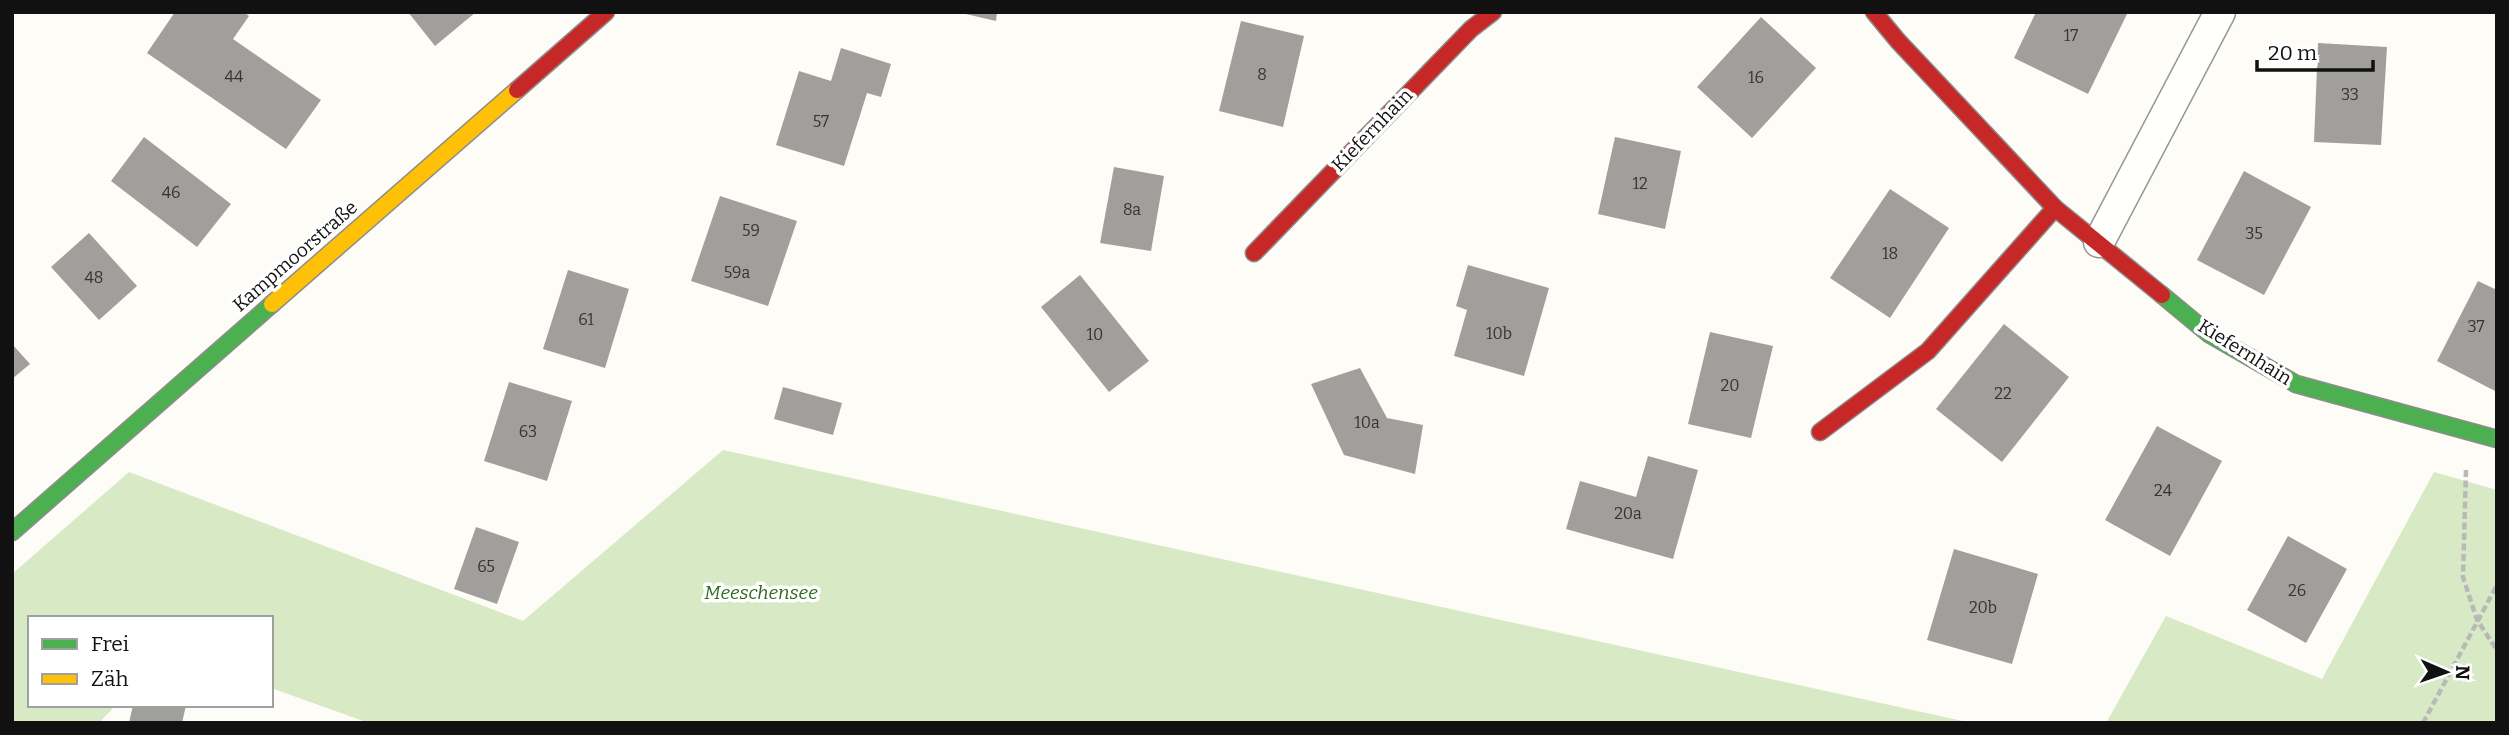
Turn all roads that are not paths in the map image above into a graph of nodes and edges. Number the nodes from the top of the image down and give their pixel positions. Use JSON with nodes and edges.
{"nodes":[{"id":1,"x":606,"y":12,"type":"edge"},
{"id":2,"x":1493,"y":12,"type":"edge"},
{"id":3,"x":1874,"y":12,"type":"edge"},
{"id":4,"x":2220,"y":12,"type":"edge"},
{"id":5,"x":2055,"y":208,"type":"junction"},
{"id":6,"x":2099,"y":242,"type":"junction"},
{"id":7,"x":1254,"y":253,"type":"dead end"},
{"id":8,"x":1820,"y":432,"type":"dead end"},
{"id":9,"x":2497,"y":439,"type":"edge"},
{"id":10,"x":12,"y":532,"type":"edge"}],
"edges":[{"from":1,"to":10,"type":"street","name":"Kampmoorstraße"},
{"from":2,"to":7,"type":"street","name":"Kiefernhain"},
{"from":3,"to":5,"type":"street","name":"Kiefernhain"},
{"from":4,"to":6,"type":"street"},
{"from":5,"to":6,"type":"street","name":"Kiefernhain"},
{"from":5,"to":8,"type":"street"},
{"from":6,"to":9,"type":"street","name":"Kiefernhain"}]}
